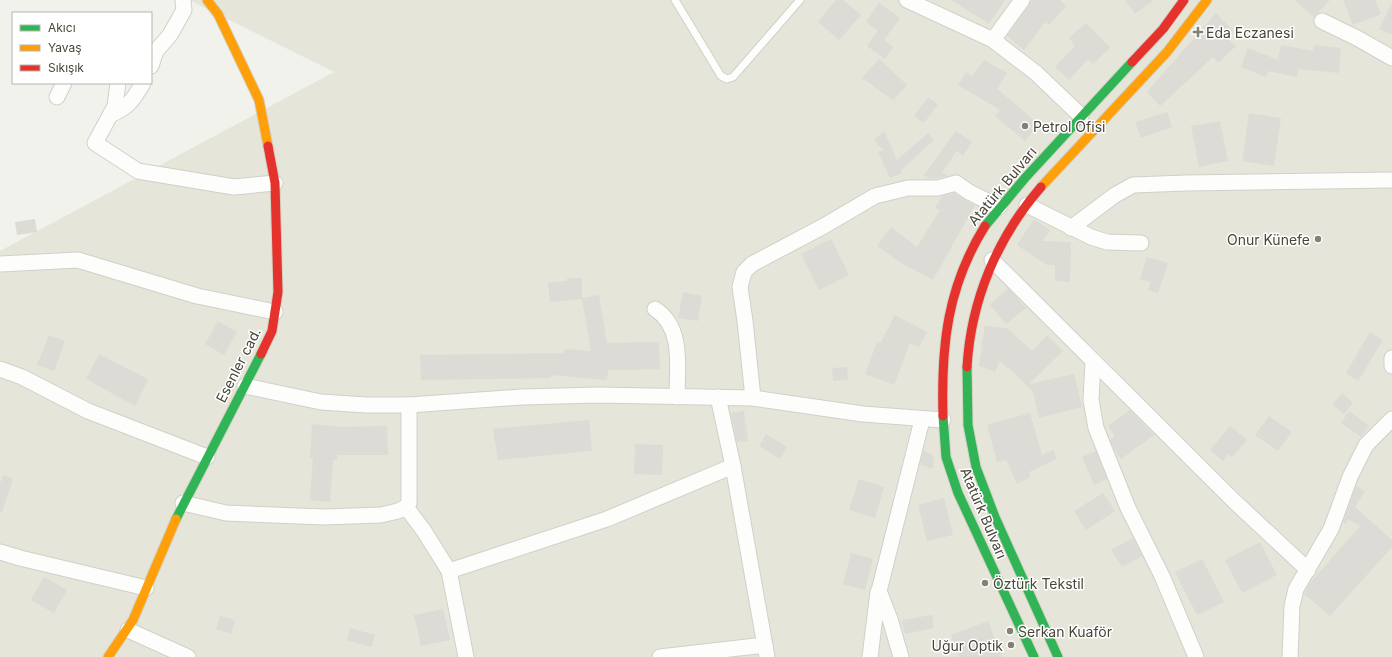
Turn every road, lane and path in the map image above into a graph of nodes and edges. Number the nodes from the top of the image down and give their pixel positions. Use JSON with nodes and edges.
{"nodes":[{"id":1,"x":183,"y":0,"type":"edge"},
{"id":2,"x":207,"y":0,"type":"edge"},
{"id":3,"x":675,"y":0,"type":"edge"},
{"id":4,"x":800,"y":0,"type":"edge"},
{"id":5,"x":908,"y":0,"type":"edge"},
{"id":6,"x":1022,"y":0,"type":"edge"},
{"id":7,"x":1184,"y":0,"type":"edge"},
{"id":8,"x":1207,"y":0,"type":"edge"},
{"id":9,"x":1322,"y":21,"type":"dead end"},
{"id":10,"x":993,"y":40,"type":"junction"},
{"id":11,"x":1392,"y":58,"type":"edge"},
{"id":12,"x":152,"y":63,"type":"edge"},
{"id":13,"x":64,"y":84,"type":"edge"},
{"id":14,"x":118,"y":84,"type":"edge"},
{"id":15,"x":142,"y":84,"type":"edge"},
{"id":16,"x":57,"y":97,"type":"dead end"},
{"id":17,"x":110,"y":115,"type":"junction"},
{"id":18,"x":1081,"y":116,"type":"junction"},
{"id":19,"x":1071,"y":128,"type":"junction"},
{"id":20,"x":1085,"y":140,"type":"junction"},
{"id":21,"x":1392,"y":180,"type":"edge"},
{"id":22,"x":275,"y":183,"type":"junction"},
{"id":23,"x":1027,"y":205,"type":"junction"},
{"id":24,"x":999,"y":207,"type":"junction"},
{"id":25,"x":1071,"y":228,"type":"junction"},
{"id":26,"x":1141,"y":244,"type":"dead end"},
{"id":27,"x":992,"y":260,"type":"junction"},
{"id":28,"x":0,"y":264,"type":"edge"},
{"id":29,"x":654,"y":309,"type":"dead end"},
{"id":30,"x":275,"y":312,"type":"junction"},
{"id":31,"x":1392,"y":358,"type":"edge"},
{"id":32,"x":1093,"y":362,"type":"junction"},
{"id":33,"x":1392,"y":366,"type":"edge"},
{"id":34,"x":0,"y":369,"type":"edge"},
{"id":35,"x":245,"y":386,"type":"junction"},
{"id":36,"x":677,"y":397,"type":"junction"},
{"id":37,"x":718,"y":397,"type":"junction"},
{"id":38,"x":753,"y":398,"type":"junction"},
{"id":39,"x":409,"y":404,"type":"junction"},
{"id":40,"x":1392,"y":419,"type":"edge"},
{"id":41,"x":922,"y":420,"type":"junction"},
{"id":42,"x":943,"y":420,"type":"junction"},
{"id":43,"x":207,"y":457,"type":"junction"},
{"id":44,"x":733,"y":466,"type":"junction"},
{"id":45,"x":183,"y":503,"type":"junction"},
{"id":46,"x":406,"y":507,"type":"junction"},
{"id":47,"x":0,"y":552,"type":"edge"},
{"id":48,"x":1308,"y":570,"type":"junction"},
{"id":49,"x":449,"y":571,"type":"junction"},
{"id":50,"x":146,"y":588,"type":"junction"},
{"id":51,"x":878,"y":591,"type":"junction"},
{"id":52,"x":128,"y":630,"type":"junction"},
{"id":53,"x":766,"y":651,"type":"edge"},
{"id":54,"x":108,"y":657,"type":"edge"},
{"id":55,"x":188,"y":657,"type":"edge"},
{"id":56,"x":466,"y":657,"type":"edge"},
{"id":57,"x":660,"y":657,"type":"edge"},
{"id":58,"x":870,"y":657,"type":"edge"},
{"id":59,"x":901,"y":657,"type":"edge"},
{"id":60,"x":1034,"y":657,"type":"edge"},
{"id":61,"x":1058,"y":657,"type":"edge"},
{"id":62,"x":1196,"y":657,"type":"edge"},
{"id":63,"x":1290,"y":657,"type":"edge"}],
"edges":[{"from":1,"to":12,"type":"street"},
{"from":2,"to":22,"type":"main road","name":"Esenler cad."},
{"from":3,"to":4,"type":"lane"},
{"from":5,"to":10,"type":"street"},
{"from":6,"to":10,"type":"street"},
{"from":7,"to":18,"type":"main road","name":"Atatürk Bulvarı"},
{"from":8,"to":20,"type":"main road","name":"Atatürk Bulvarı"},
{"from":9,"to":11,"type":"street"},
{"from":10,"to":18,"type":"street"},
{"from":13,"to":16,"type":"street"},
{"from":14,"to":17,"type":"street"},
{"from":15,"to":17,"type":"street"},
{"from":17,"to":22,"type":"street"},
{"from":18,"to":19,"type":"main road","name":"Atatürk Bulvarı"},
{"from":19,"to":20,"type":"main road"},
{"from":19,"to":24,"type":"main road","name":"Atatürk Bulvarı"},
{"from":20,"to":23,"type":"main road","name":"Atatürk Bulvarı"},
{"from":21,"to":25,"type":"street"},
{"from":22,"to":30,"type":"main road","name":"Esenler cad."},
{"from":23,"to":25,"type":"street"},
{"from":23,"to":27,"type":"main road","name":"Atatürk Bulvarı"},
{"from":24,"to":38,"type":"street"},
{"from":24,"to":42,"type":"main road","name":"Atatürk Bulvarı"},
{"from":25,"to":26,"type":"street"},
{"from":27,"to":32,"type":"street"},
{"from":27,"to":61,"type":"main road","name":"Atatürk Bulvarı"},
{"from":28,"to":30,"type":"street"},
{"from":29,"to":36,"type":"street"},
{"from":30,"to":35,"type":"main road","name":"Esenler cad."},
{"from":31,"to":33,"type":"street"},
{"from":32,"to":48,"type":"street"},
{"from":32,"to":62,"type":"street"},
{"from":34,"to":43,"type":"street"},
{"from":35,"to":39,"type":"street"},
{"from":35,"to":43,"type":"main road","name":"Esenler cad."},
{"from":36,"to":37,"type":"street"},
{"from":36,"to":39,"type":"street"},
{"from":37,"to":38,"type":"street"},
{"from":37,"to":44,"type":"street"},
{"from":38,"to":41,"type":"street"},
{"from":39,"to":46,"type":"street"},
{"from":40,"to":48,"type":"street"},
{"from":41,"to":42,"type":"street"},
{"from":41,"to":51,"type":"street"},
{"from":42,"to":60,"type":"main road","name":"Atatürk Bulvarı"},
{"from":43,"to":45,"type":"main road","name":"Esenler cad."},
{"from":44,"to":49,"type":"street"},
{"from":44,"to":53,"type":"street"},
{"from":45,"to":46,"type":"street"},
{"from":45,"to":50,"type":"main road","name":"Esenler cad."},
{"from":46,"to":49,"type":"street"},
{"from":47,"to":50,"type":"street"},
{"from":48,"to":63,"type":"street"},
{"from":49,"to":56,"type":"street"},
{"from":50,"to":52,"type":"main road","name":"Esenler cad."},
{"from":51,"to":58,"type":"street"},
{"from":51,"to":59,"type":"street"},
{"from":52,"to":54,"type":"main road","name":"Esenler cad."},
{"from":52,"to":55,"type":"street"},
{"from":53,"to":57,"type":"street"}]}
